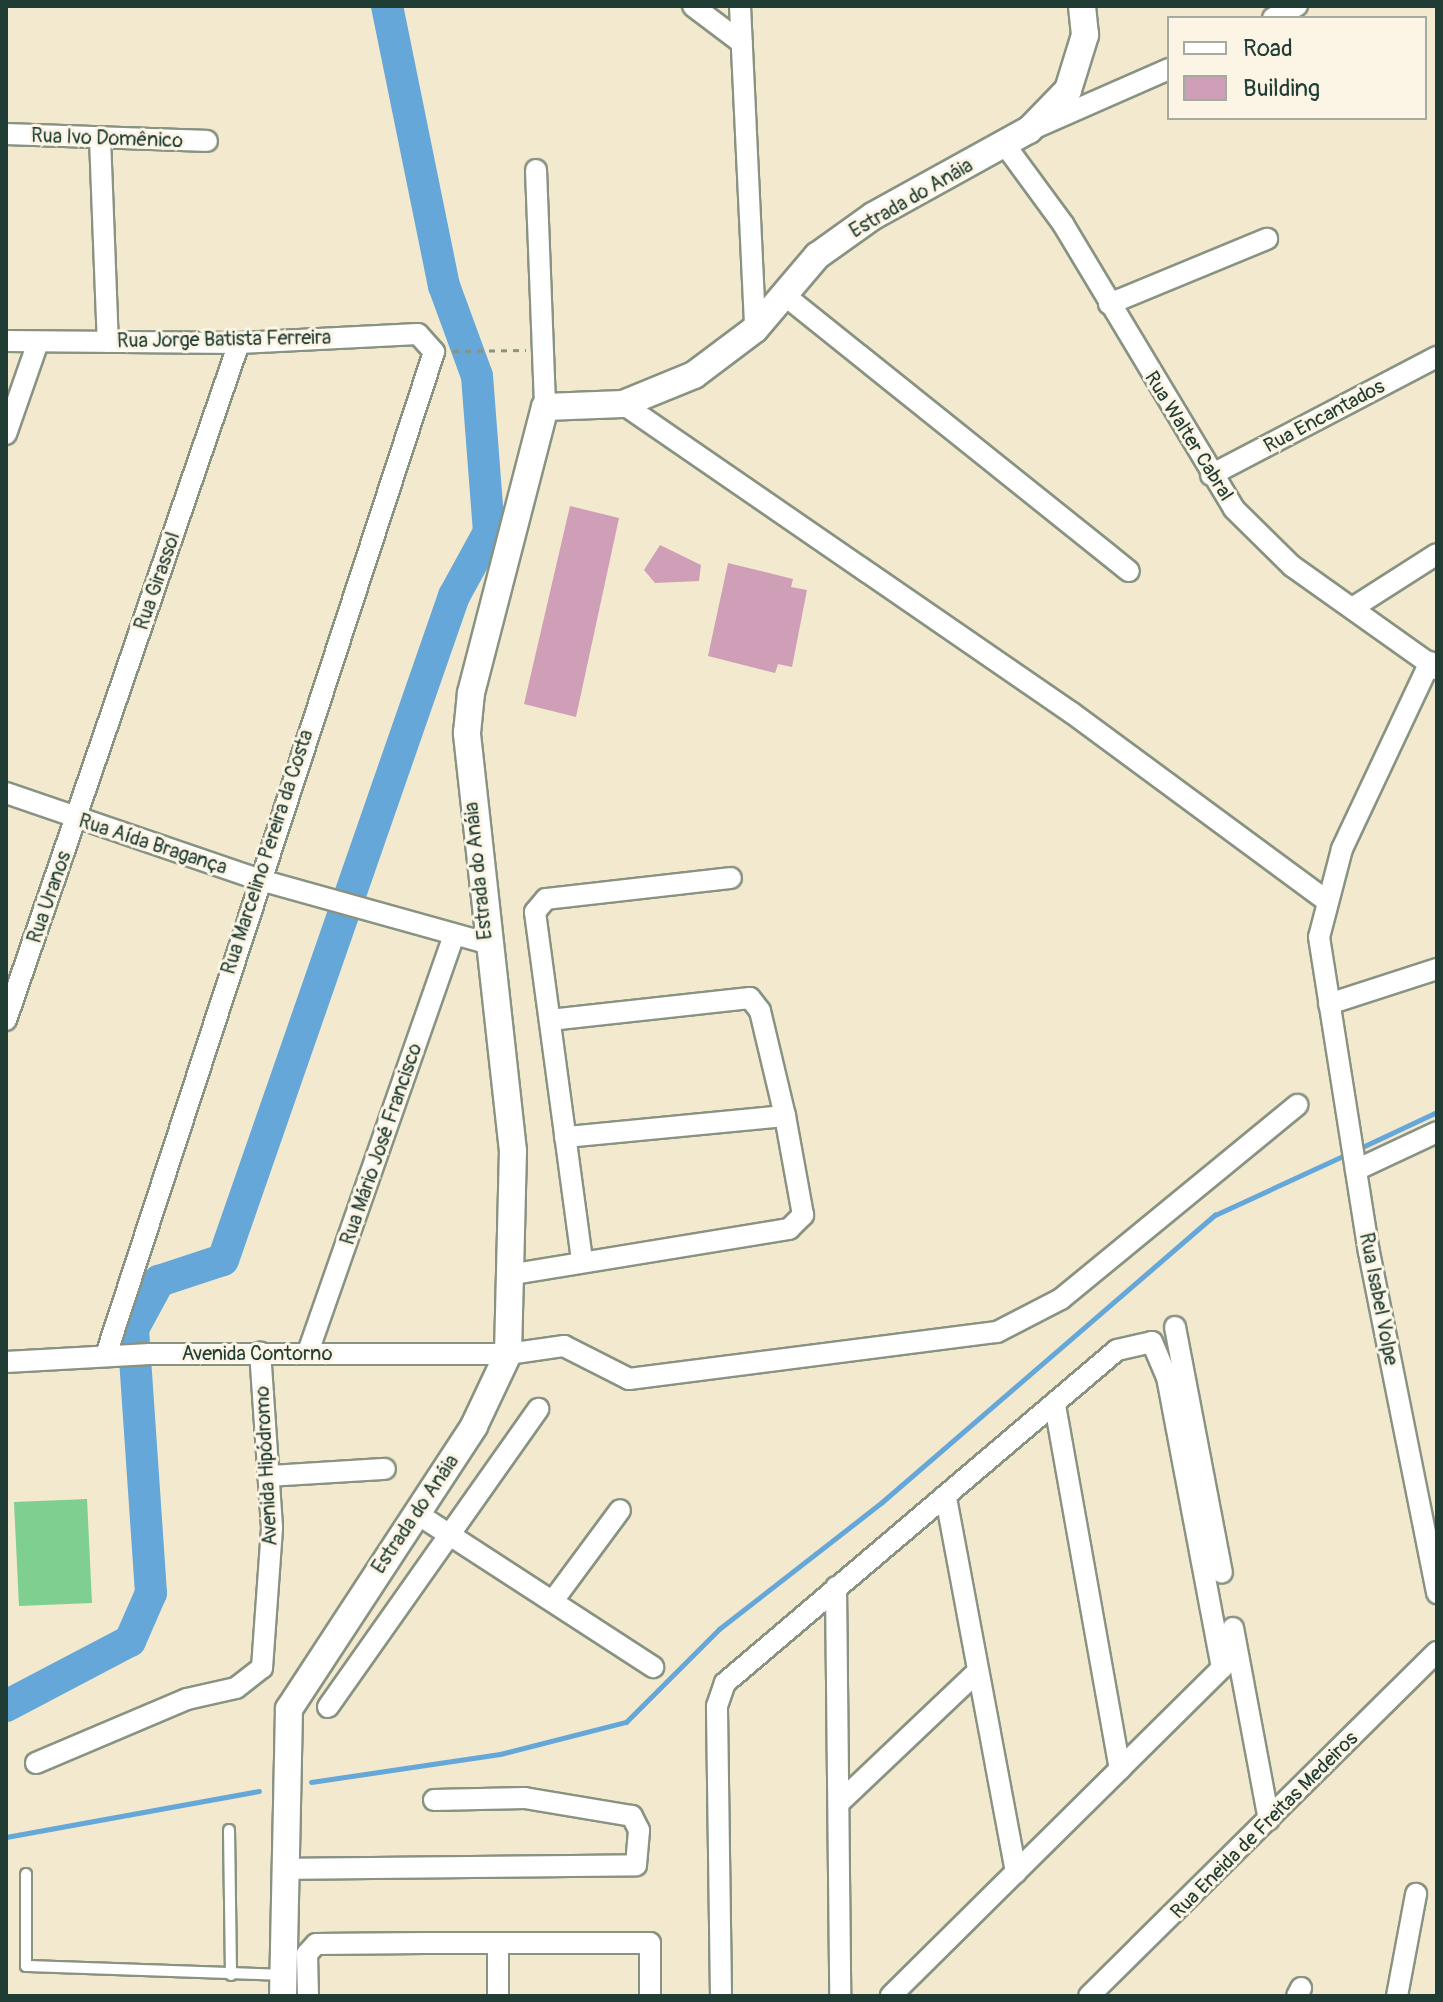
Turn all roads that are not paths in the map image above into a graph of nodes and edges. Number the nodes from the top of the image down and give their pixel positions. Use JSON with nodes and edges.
{"nodes":[{"id":1,"x":693,"y":6,"type":"edge"},
{"id":2,"x":740,"y":6,"type":"edge"},
{"id":3,"x":1082,"y":6,"type":"edge"},
{"id":4,"x":1297,"y":6,"type":"edge"},
{"id":5,"x":1277,"y":16,"type":"edge"},
{"id":6,"x":742,"y":43,"type":"junction"},
{"id":7,"x":1167,"y":70,"type":"edge"},
{"id":8,"x":1029,"y":130,"type":"junction"},
{"id":9,"x":6,"y":134,"type":"edge"},
{"id":10,"x":100,"y":138,"type":"junction"},
{"id":11,"x":207,"y":141,"type":"dead end"},
{"id":12,"x":1005,"y":145,"type":"junction"},
{"id":13,"x":536,"y":170,"type":"dead end"},
{"id":14,"x":1267,"y":239,"type":"dead end"},
{"id":15,"x":783,"y":294,"type":"junction"},
{"id":16,"x":1109,"y":304,"type":"junction"},
{"id":17,"x":755,"y":329,"type":"junction"},
{"id":18,"x":6,"y":341,"type":"edge"},
{"id":19,"x":38,"y":342,"type":"junction"},
{"id":20,"x":108,"y":342,"type":"junction"},
{"id":21,"x":239,"y":343,"type":"junction"},
{"id":22,"x":441,"y":352,"type":"joint"},
{"id":23,"x":1437,"y":357,"type":"edge"},
{"id":24,"x":623,"y":404,"type":"junction"},
{"id":25,"x":545,"y":407,"type":"junction"},
{"id":26,"x":6,"y":434,"type":"edge"},
{"id":27,"x":1211,"y":475,"type":"junction"},
{"id":28,"x":1437,"y":554,"type":"edge"},
{"id":29,"x":1129,"y":571,"type":"dead end"},
{"id":30,"x":1354,"y":607,"type":"junction"},
{"id":31,"x":1433,"y":665,"type":"edge"},
{"id":32,"x":6,"y":793,"type":"edge"},
{"id":33,"x":76,"y":819,"type":"junction"},
{"id":34,"x":731,"y":878,"type":"dead end"},
{"id":35,"x":257,"y":879,"type":"junction"},
{"id":36,"x":1323,"y":898,"type":"junction"},
{"id":37,"x":453,"y":937,"type":"junction"},
{"id":38,"x":486,"y":943,"type":"junction"},
{"id":39,"x":1437,"y":969,"type":"edge"},
{"id":40,"x":1329,"y":1004,"type":"junction"},
{"id":41,"x":6,"y":1020,"type":"edge"},
{"id":42,"x":550,"y":1020,"type":"junction"},
{"id":43,"x":1297,"y":1105,"type":"dead end"},
{"id":44,"x":785,"y":1116,"type":"junction"},
{"id":45,"x":1437,"y":1132,"type":"edge"},
{"id":46,"x":565,"y":1137,"type":"junction"},
{"id":47,"x":1356,"y":1170,"type":"junction"},
{"id":48,"x":582,"y":1260,"type":"junction"},
{"id":49,"x":514,"y":1274,"type":"junction"},
{"id":50,"x":1175,"y":1327,"type":"dead end"},
{"id":51,"x":260,"y":1352,"type":"junction"},
{"id":52,"x":308,"y":1352,"type":"junction"},
{"id":53,"x":508,"y":1354,"type":"junction"},
{"id":54,"x":109,"y":1355,"type":"junction"},
{"id":55,"x":6,"y":1362,"type":"edge"},
{"id":56,"x":1055,"y":1405,"type":"junction"},
{"id":57,"x":538,"y":1409,"type":"dead end"},
{"id":58,"x":385,"y":1469,"type":"dead end"},
{"id":59,"x":269,"y":1476,"type":"junction"},
{"id":60,"x":946,"y":1498,"type":"junction"},
{"id":61,"x":620,"y":1510,"type":"dead end"},
{"id":62,"x":416,"y":1513,"type":"junction"},
{"id":63,"x":451,"y":1533,"type":"junction"},
{"id":64,"x":836,"y":1587,"type":"junction"},
{"id":65,"x":1437,"y":1593,"type":"edge"},
{"id":66,"x":555,"y":1598,"type":"junction"},
{"id":67,"x":1437,"y":1652,"type":"edge"},
{"id":68,"x":653,"y":1667,"type":"dead end"},
{"id":69,"x":975,"y":1674,"type":"junction"},
{"id":70,"x":328,"y":1707,"type":"dead end"},
{"id":71,"x":36,"y":1763,"type":"dead end"},
{"id":72,"x":1120,"y":1769,"type":"junction"},
{"id":73,"x":434,"y":1800,"type":"dead end"},
{"id":74,"x":842,"y":1800,"type":"junction"},
{"id":75,"x":1269,"y":1820,"type":"junction"},
{"id":76,"x":229,"y":1830,"type":"dead end"},
{"id":77,"x":283,"y":1869,"type":"junction"},
{"id":78,"x":1016,"y":1873,"type":"junction"},
{"id":79,"x":26,"y":1874,"type":"dead end"},
{"id":80,"x":1416,"y":1894,"type":"dead end"},
{"id":81,"x":498,"y":1943,"type":"junction"},
{"id":82,"x":231,"y":1975,"type":"junction"},
{"id":83,"x":283,"y":1986,"type":"edge"},
{"id":84,"x":308,"y":1996,"type":"edge"},
{"id":85,"x":498,"y":1996,"type":"edge"},
{"id":86,"x":650,"y":1996,"type":"edge"},
{"id":87,"x":721,"y":1996,"type":"edge"},
{"id":88,"x":840,"y":1996,"type":"edge"},
{"id":89,"x":891,"y":1996,"type":"edge"},
{"id":90,"x":1089,"y":1996,"type":"edge"},
{"id":91,"x":1397,"y":1996,"type":"edge"}],
"edges":[{"from":1,"to":6,"type":"street"},
{"from":2,"to":6,"type":"street"},
{"from":3,"to":8,"type":"street","name":"Estrada do Anáia"},
{"from":4,"to":5,"type":"street"},
{"from":6,"to":17,"type":"street"},
{"from":7,"to":8,"type":"street"},
{"from":8,"to":12,"type":"street","name":"Estrada do Anáia"},
{"from":9,"to":10,"type":"street","name":"Rua Ivo Domênico"},
{"from":10,"to":11,"type":"street","name":"Rua Ivo Domênico"},
{"from":10,"to":20,"type":"street"},
{"from":12,"to":15,"type":"street","name":"Estrada do Anáia"},
{"from":12,"to":16,"type":"street","name":"Rua Walter Cabral"},
{"from":13,"to":25,"type":"street"},
{"from":14,"to":16,"type":"street"},
{"from":15,"to":17,"type":"street","name":"Estrada do Anáia"},
{"from":15,"to":29,"type":"street"},
{"from":16,"to":27,"type":"street","name":"Rua Walter Cabral"},
{"from":17,"to":24,"type":"street","name":"Estrada do Anáia"},
{"from":18,"to":19,"type":"street","name":"Rua Jorge Batista Ferreira"},
{"from":19,"to":20,"type":"street","name":"Rua Jorge Batista Ferreira"},
{"from":19,"to":26,"type":"street"},
{"from":20,"to":21,"type":"street","name":"Rua Jorge Batista Ferreira"},
{"from":21,"to":22,"type":"street","name":"Rua Jorge Batista Ferreira"},
{"from":21,"to":33,"type":"street","name":"Rua Girassol"},
{"from":22,"to":35,"type":"street","name":"Rua Marcelino Pereira da Costa"},
{"from":23,"to":27,"type":"street","name":"Rua Encantados"},
{"from":24,"to":25,"type":"street","name":"Estrada do Anáia"},
{"from":24,"to":36,"type":"street"},
{"from":25,"to":38,"type":"street","name":"Estrada do Anáia"},
{"from":27,"to":30,"type":"street","name":"Rua Walter Cabral"},
{"from":28,"to":30,"type":"street"},
{"from":30,"to":31,"type":"street","name":"Rua Walter Cabral"},
{"from":31,"to":36,"type":"street","name":"Rua Isabel Volpe"},
{"from":32,"to":33,"type":"street","name":"Rua Aída Bragança"},
{"from":33,"to":35,"type":"street","name":"Rua Aída Bragança"},
{"from":33,"to":41,"type":"street","name":"Rua Uranos"},
{"from":34,"to":42,"type":"street"},
{"from":35,"to":37,"type":"street","name":"Rua Aída Bragança"},
{"from":35,"to":54,"type":"street","name":"Rua Marcelino Pereira da Costa"},
{"from":36,"to":40,"type":"street","name":"Rua Isabel Volpe"},
{"from":37,"to":38,"type":"street","name":"Rua Aída Bragança"},
{"from":37,"to":52,"type":"street","name":"Rua Mário José Francisco"},
{"from":38,"to":49,"type":"street","name":"Estrada do Anáia"},
{"from":39,"to":40,"type":"street"},
{"from":40,"to":47,"type":"street","name":"Rua Isabel Volpe"},
{"from":42,"to":44,"type":"street"},
{"from":42,"to":46,"type":"street"},
{"from":43,"to":53,"type":"street","name":"Avenida Contorno"},
{"from":44,"to":46,"type":"street"},
{"from":44,"to":48,"type":"street"},
{"from":45,"to":47,"type":"street"},
{"from":46,"to":48,"type":"street"},
{"from":47,"to":65,"type":"street","name":"Rua Isabel Volpe"},
{"from":48,"to":49,"type":"street"},
{"from":49,"to":53,"type":"street","name":"Estrada do Anáia"},
{"from":50,"to":75,"type":"street"},
{"from":51,"to":52,"type":"street","name":"Avenida Contorno"},
{"from":51,"to":54,"type":"street","name":"Avenida Contorno"},
{"from":51,"to":59,"type":"street","name":"Avenida Hipódromo"},
{"from":52,"to":53,"type":"street","name":"Avenida Contorno"},
{"from":53,"to":62,"type":"street","name":"Estrada do Anáia"},
{"from":54,"to":55,"type":"street","name":"Avenida Contorno"},
{"from":56,"to":60,"type":"street"},
{"from":56,"to":72,"type":"street"},
{"from":56,"to":72,"type":"street"},
{"from":57,"to":63,"type":"street"},
{"from":58,"to":59,"type":"street"},
{"from":59,"to":71,"type":"street","name":"Avenida Hipódromo"},
{"from":60,"to":64,"type":"street"},
{"from":60,"to":69,"type":"street"},
{"from":61,"to":66,"type":"street"},
{"from":62,"to":63,"type":"street"},
{"from":62,"to":77,"type":"street","name":"Estrada do Anáia"},
{"from":63,"to":66,"type":"street"},
{"from":63,"to":70,"type":"street"},
{"from":64,"to":74,"type":"street"},
{"from":64,"to":87,"type":"street"},
{"from":66,"to":68,"type":"street"},
{"from":67,"to":75,"type":"street","name":"Rua Eneida de Freitas Medeiros"},
{"from":69,"to":74,"type":"street"},
{"from":69,"to":78,"type":"street"},
{"from":72,"to":78,"type":"street"},
{"from":73,"to":77,"type":"street"},
{"from":74,"to":88,"type":"street"},
{"from":75,"to":90,"type":"street","name":"Rua Eneida de Freitas Medeiros"},
{"from":76,"to":82,"type":"lane"},
{"from":77,"to":83,"type":"street","name":"Estrada do Anáia"},
{"from":78,"to":89,"type":"street"},
{"from":79,"to":82,"type":"lane"},
{"from":80,"to":91,"type":"street"},
{"from":81,"to":84,"type":"street"},
{"from":81,"to":85,"type":"street"},
{"from":81,"to":86,"type":"street"},
{"from":82,"to":83,"type":"lane"}]}
